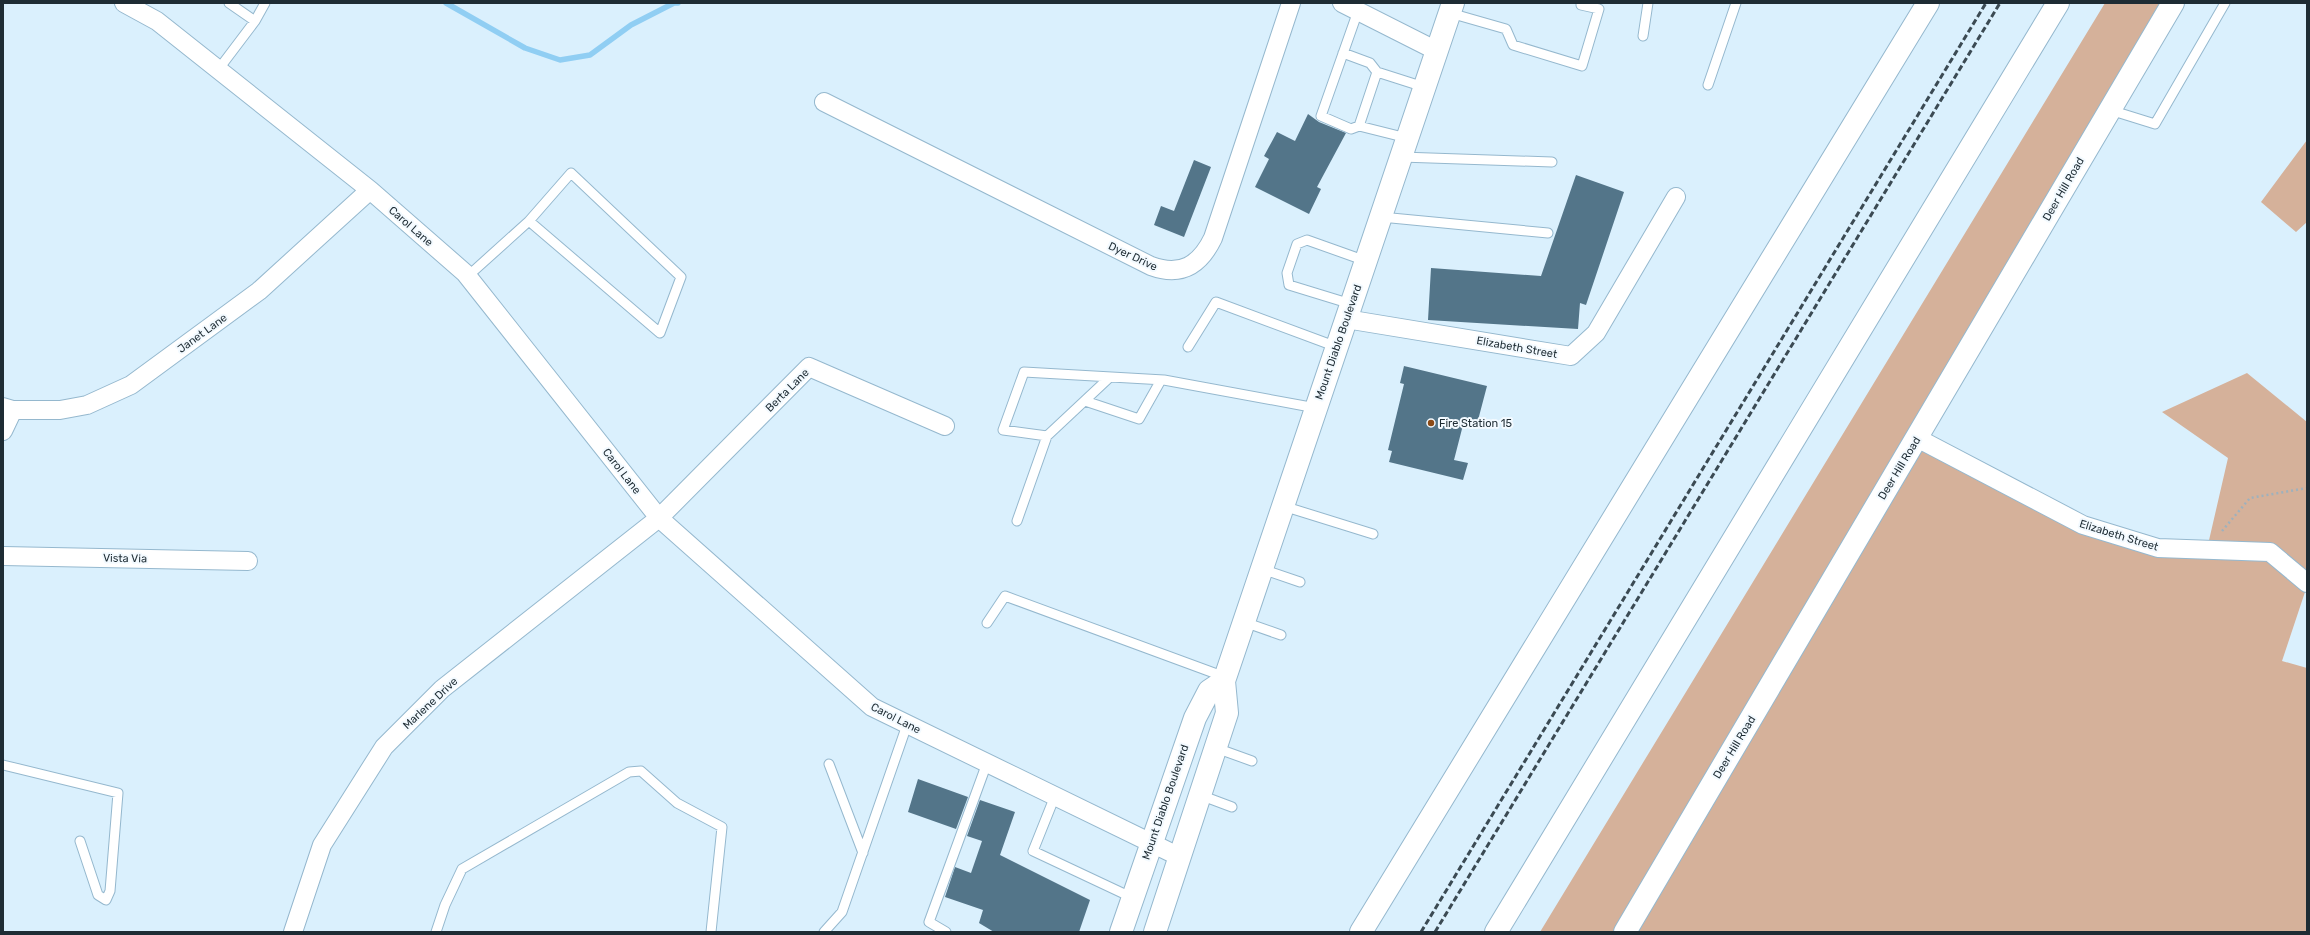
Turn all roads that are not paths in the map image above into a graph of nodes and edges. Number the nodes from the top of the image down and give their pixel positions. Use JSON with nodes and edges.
{"nodes":[{"id":1,"x":124,"y":3,"type":"edge"},
{"id":2,"x":229,"y":3,"type":"edge"},
{"id":3,"x":265,"y":3,"type":"edge"},
{"id":4,"x":1292,"y":3,"type":"edge"},
{"id":5,"x":1342,"y":3,"type":"edge"},
{"id":6,"x":1582,"y":3,"type":"edge"},
{"id":7,"x":1648,"y":3,"type":"edge"},
{"id":8,"x":1736,"y":3,"type":"edge"},
{"id":9,"x":1928,"y":3,"type":"edge"},
{"id":10,"x":2058,"y":3,"type":"edge"},
{"id":11,"x":2173,"y":3,"type":"edge"},
{"id":12,"x":2225,"y":3,"type":"edge"},
{"id":13,"x":1451,"y":8,"type":"edge"},
{"id":14,"x":1358,"y":11,"type":"junction"},
{"id":15,"x":255,"y":21,"type":"junction"},
{"id":16,"x":1643,"y":36,"type":"dead end"},
{"id":17,"x":1437,"y":51,"type":"junction"},
{"id":18,"x":1343,"y":53,"type":"junction"},
{"id":19,"x":218,"y":70,"type":"junction"},
{"id":20,"x":1377,"y":72,"type":"junction"},
{"id":21,"x":1708,"y":85,"type":"dead end"},
{"id":22,"x":1424,"y":87,"type":"junction"},
{"id":23,"x":824,"y":102,"type":"dead end"},
{"id":24,"x":2110,"y":110,"type":"junction"},
{"id":25,"x":1359,"y":126,"type":"junction"},
{"id":26,"x":1404,"y":147,"type":"junction"},
{"id":27,"x":1552,"y":162,"type":"dead end"},
{"id":28,"x":370,"y":190,"type":"junction"},
{"id":29,"x":1676,"y":197,"type":"dead end"},
{"id":30,"x":1381,"y":217,"type":"junction"},
{"id":31,"x":528,"y":221,"type":"junction"},
{"id":32,"x":1548,"y":232,"type":"dead end"},
{"id":33,"x":1366,"y":261,"type":"junction"},
{"id":34,"x":468,"y":276,"type":"junction"},
{"id":35,"x":1348,"y":311,"type":"junction"},
{"id":36,"x":1188,"y":347,"type":"dead end"},
{"id":37,"x":1336,"y":347,"type":"junction"},
{"id":38,"x":1110,"y":378,"type":"junction"},
{"id":39,"x":1161,"y":380,"type":"junction"},
{"id":40,"x":1085,"y":401,"type":"junction"},
{"id":41,"x":8,"y":408,"type":"edge"},
{"id":42,"x":1316,"y":408,"type":"junction"},
{"id":43,"x":945,"y":426,"type":"dead end"},
{"id":44,"x":3,"y":431,"type":"edge"},
{"id":45,"x":1047,"y":436,"type":"junction"},
{"id":46,"x":1917,"y":438,"type":"junction"},
{"id":47,"x":1283,"y":506,"type":"junction"},
{"id":48,"x":659,"y":518,"type":"junction"},
{"id":49,"x":1017,"y":521,"type":"dead end"},
{"id":50,"x":1373,"y":534,"type":"dead end"},
{"id":51,"x":3,"y":556,"type":"edge"},
{"id":52,"x":248,"y":561,"type":"dead end"},
{"id":53,"x":1262,"y":569,"type":"junction"},
{"id":54,"x":1300,"y":582,"type":"dead end"},
{"id":55,"x":2307,"y":583,"type":"edge"},
{"id":56,"x":1244,"y":622,"type":"junction"},
{"id":57,"x":987,"y":623,"type":"dead end"},
{"id":58,"x":1281,"y":635,"type":"dead end"},
{"id":59,"x":1225,"y":679,"type":"junction"},
{"id":60,"x":908,"y":724,"type":"junction"},
{"id":61,"x":1216,"y":748,"type":"junction"},
{"id":62,"x":1252,"y":761,"type":"dead end"},
{"id":63,"x":987,"y":763,"type":"junction"},
{"id":64,"x":829,"y":764,"type":"dead end"},
{"id":65,"x":3,"y":765,"type":"edge"},
{"id":66,"x":1200,"y":795,"type":"junction"},
{"id":67,"x":1056,"y":796,"type":"junction"},
{"id":68,"x":1232,"y":807,"type":"dead end"},
{"id":69,"x":80,"y":841,"type":"dead end"},
{"id":70,"x":1151,"y":842,"type":"junction"},
{"id":71,"x":863,"y":853,"type":"junction"},
{"id":72,"x":1180,"y":857,"type":"junction"},
{"id":73,"x":1133,"y":898,"type":"junction"},
{"id":74,"x":293,"y":932,"type":"edge"},
{"id":75,"x":436,"y":932,"type":"edge"},
{"id":76,"x":711,"y":932,"type":"edge"},
{"id":77,"x":824,"y":932,"type":"edge"},
{"id":78,"x":946,"y":932,"type":"edge"},
{"id":79,"x":1121,"y":932,"type":"edge"},
{"id":80,"x":1155,"y":932,"type":"edge"},
{"id":81,"x":1361,"y":932,"type":"edge"},
{"id":82,"x":1496,"y":932,"type":"edge"},
{"id":83,"x":1625,"y":932,"type":"edge"}],
"edges":[{"from":1,"to":19,"type":"street","name":"Carol Lane"},
{"from":2,"to":15,"type":"lane"},
{"from":3,"to":15,"type":"lane"},
{"from":4,"to":23,"type":"street","name":"Dyer Drive"},
{"from":5,"to":14,"type":"street"},
{"from":6,"to":13,"type":"lane"},
{"from":7,"to":16,"type":"lane"},
{"from":8,"to":21,"type":"lane"},
{"from":9,"to":81,"type":"main road"},
{"from":10,"to":82,"type":"main road"},
{"from":11,"to":24,"type":"main road","name":"Deer Hill Road"},
{"from":12,"to":24,"type":"lane"},
{"from":13,"to":17,"type":"main road","name":"Mount Diablo Boulevard"},
{"from":14,"to":17,"type":"street"},
{"from":14,"to":18,"type":"lane"},
{"from":15,"to":19,"type":"lane"},
{"from":17,"to":22,"type":"main road","name":"Mount Diablo Boulevard"},
{"from":18,"to":20,"type":"lane"},
{"from":18,"to":25,"type":"lane"},
{"from":19,"to":28,"type":"street","name":"Carol Lane"},
{"from":20,"to":22,"type":"lane"},
{"from":20,"to":25,"type":"lane"},
{"from":22,"to":26,"type":"main road","name":"Mount Diablo Boulevard"},
{"from":24,"to":46,"type":"main road","name":"Deer Hill Road"},
{"from":25,"to":26,"type":"lane"},
{"from":26,"to":27,"type":"lane"},
{"from":26,"to":30,"type":"main road","name":"Mount Diablo Boulevard"},
{"from":28,"to":34,"type":"street","name":"Carol Lane"},
{"from":28,"to":41,"type":"street","name":"Janet Lane"},
{"from":29,"to":35,"type":"street","name":"Elizabeth Street"},
{"from":30,"to":32,"type":"lane"},
{"from":30,"to":33,"type":"main road","name":"Mount Diablo Boulevard"},
{"from":31,"to":31,"type":"lane"},
{"from":31,"to":34,"type":"lane"},
{"from":33,"to":35,"type":"main road","name":"Mount Diablo Boulevard"},
{"from":33,"to":35,"type":"lane"},
{"from":34,"to":48,"type":"street","name":"Carol Lane"},
{"from":35,"to":37,"type":"main road","name":"Mount Diablo Boulevard"},
{"from":36,"to":37,"type":"lane"},
{"from":37,"to":42,"type":"main road","name":"Mount Diablo Boulevard"},
{"from":38,"to":39,"type":"lane"},
{"from":38,"to":40,"type":"lane"},
{"from":38,"to":45,"type":"lane"},
{"from":39,"to":40,"type":"lane"},
{"from":39,"to":42,"type":"lane"},
{"from":40,"to":45,"type":"lane"},
{"from":41,"to":44,"type":"street"},
{"from":42,"to":47,"type":"main road","name":"Mount Diablo Boulevard"},
{"from":43,"to":48,"type":"street","name":"Berta Lane"},
{"from":45,"to":49,"type":"lane"},
{"from":46,"to":55,"type":"street","name":"Elizabeth Street"},
{"from":46,"to":83,"type":"main road","name":"Deer Hill Road"},
{"from":47,"to":50,"type":"lane"},
{"from":47,"to":53,"type":"main road","name":"Mount Diablo Boulevard"},
{"from":48,"to":60,"type":"street","name":"Carol Lane"},
{"from":48,"to":74,"type":"street","name":"Marlene Drive"},
{"from":51,"to":52,"type":"street","name":"Vista Via"},
{"from":53,"to":54,"type":"lane"},
{"from":53,"to":56,"type":"main road","name":"Mount Diablo Boulevard"},
{"from":56,"to":58,"type":"lane"},
{"from":56,"to":59,"type":"main road","name":"Mount Diablo Boulevard"},
{"from":57,"to":59,"type":"lane"},
{"from":59,"to":61,"type":"main road","name":"Mount Diablo Boulevard"},
{"from":59,"to":70,"type":"main road","name":"Mount Diablo Boulevard"},
{"from":60,"to":63,"type":"street","name":"Carol Lane"},
{"from":60,"to":71,"type":"lane"},
{"from":61,"to":62,"type":"lane"},
{"from":61,"to":66,"type":"main road","name":"Mount Diablo Boulevard"},
{"from":63,"to":67,"type":"street","name":"Carol Lane"},
{"from":63,"to":78,"type":"lane"},
{"from":64,"to":71,"type":"lane"},
{"from":65,"to":69,"type":"lane"},
{"from":66,"to":68,"type":"lane"},
{"from":66,"to":72,"type":"main road","name":"Mount Diablo Boulevard"},
{"from":67,"to":70,"type":"street","name":"Carol Lane"},
{"from":67,"to":73,"type":"lane"},
{"from":70,"to":72,"type":"street","name":"Carol Lane"},
{"from":70,"to":73,"type":"main road","name":"Mount Diablo Boulevard"},
{"from":71,"to":77,"type":"lane"},
{"from":72,"to":80,"type":"main road","name":"Mount Diablo Boulevard"},
{"from":73,"to":79,"type":"main road","name":"Mount Diablo Boulevard"},
{"from":75,"to":76,"type":"lane"}]}
